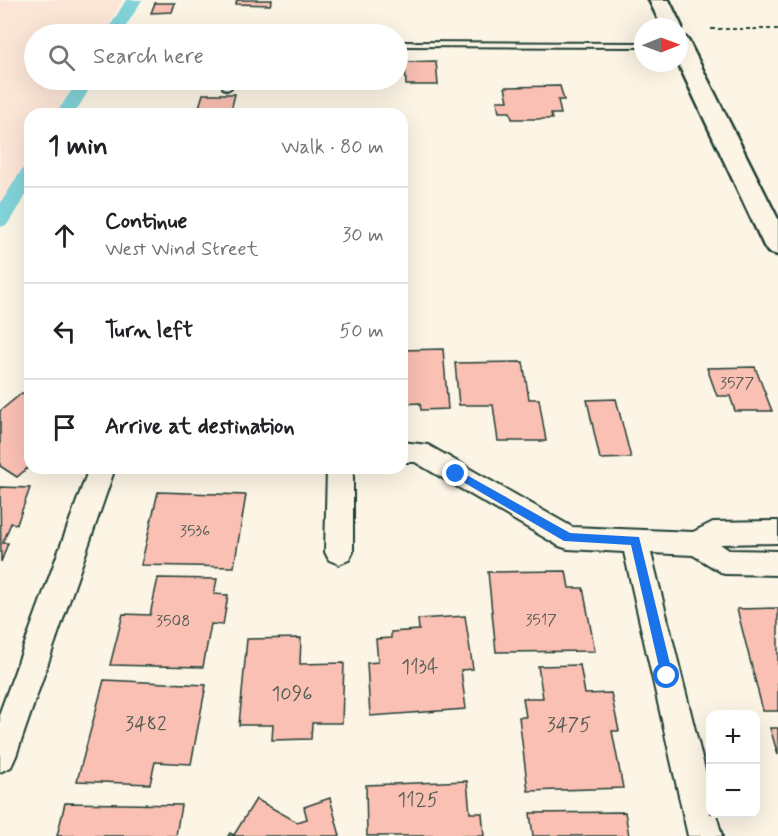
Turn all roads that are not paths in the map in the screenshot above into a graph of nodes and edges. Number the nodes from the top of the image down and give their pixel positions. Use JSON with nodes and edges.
{"nodes":[{"id":1,"x":659,"y":0,"type":"edge"},
{"id":2,"x":668,"y":18,"type":"edge"},
{"id":3,"x":408,"y":44,"type":"edge"},
{"id":4,"x":634,"y":45,"type":"edge"},
{"id":5,"x":688,"y":61,"type":"edge"},
{"id":6,"x":778,"y":246,"type":"edge"},
{"id":7,"x":408,"y":452,"type":"edge"},
{"id":8,"x":100,"y":474,"type":"edge"},
{"id":9,"x":340,"y":474,"type":"edge"},
{"id":10,"x":778,"y":532,"type":"edge"},
{"id":11,"x":635,"y":541,"type":"junction"},
{"id":12,"x":698,"y":544,"type":"junction"},
{"id":13,"x":339,"y":552,"type":"dead end"},
{"id":14,"x":778,"y":563,"type":"edge"},
{"id":15,"x":0,"y":756,"type":"edge"},
{"id":16,"x":705,"y":836,"type":"edge"}],
"edges":[{"from":1,"to":2,"type":"main road"},
{"from":3,"to":4,"type":"lane"},
{"from":5,"to":6,"type":"main road"},
{"from":7,"to":11,"type":"street"},
{"from":8,"to":15,"type":"street"},
{"from":9,"to":13,"type":"street"},
{"from":10,"to":12,"type":"street"},
{"from":11,"to":12,"type":"street"},
{"from":11,"to":16,"type":"street"},
{"from":12,"to":14,"type":"street"}]}
